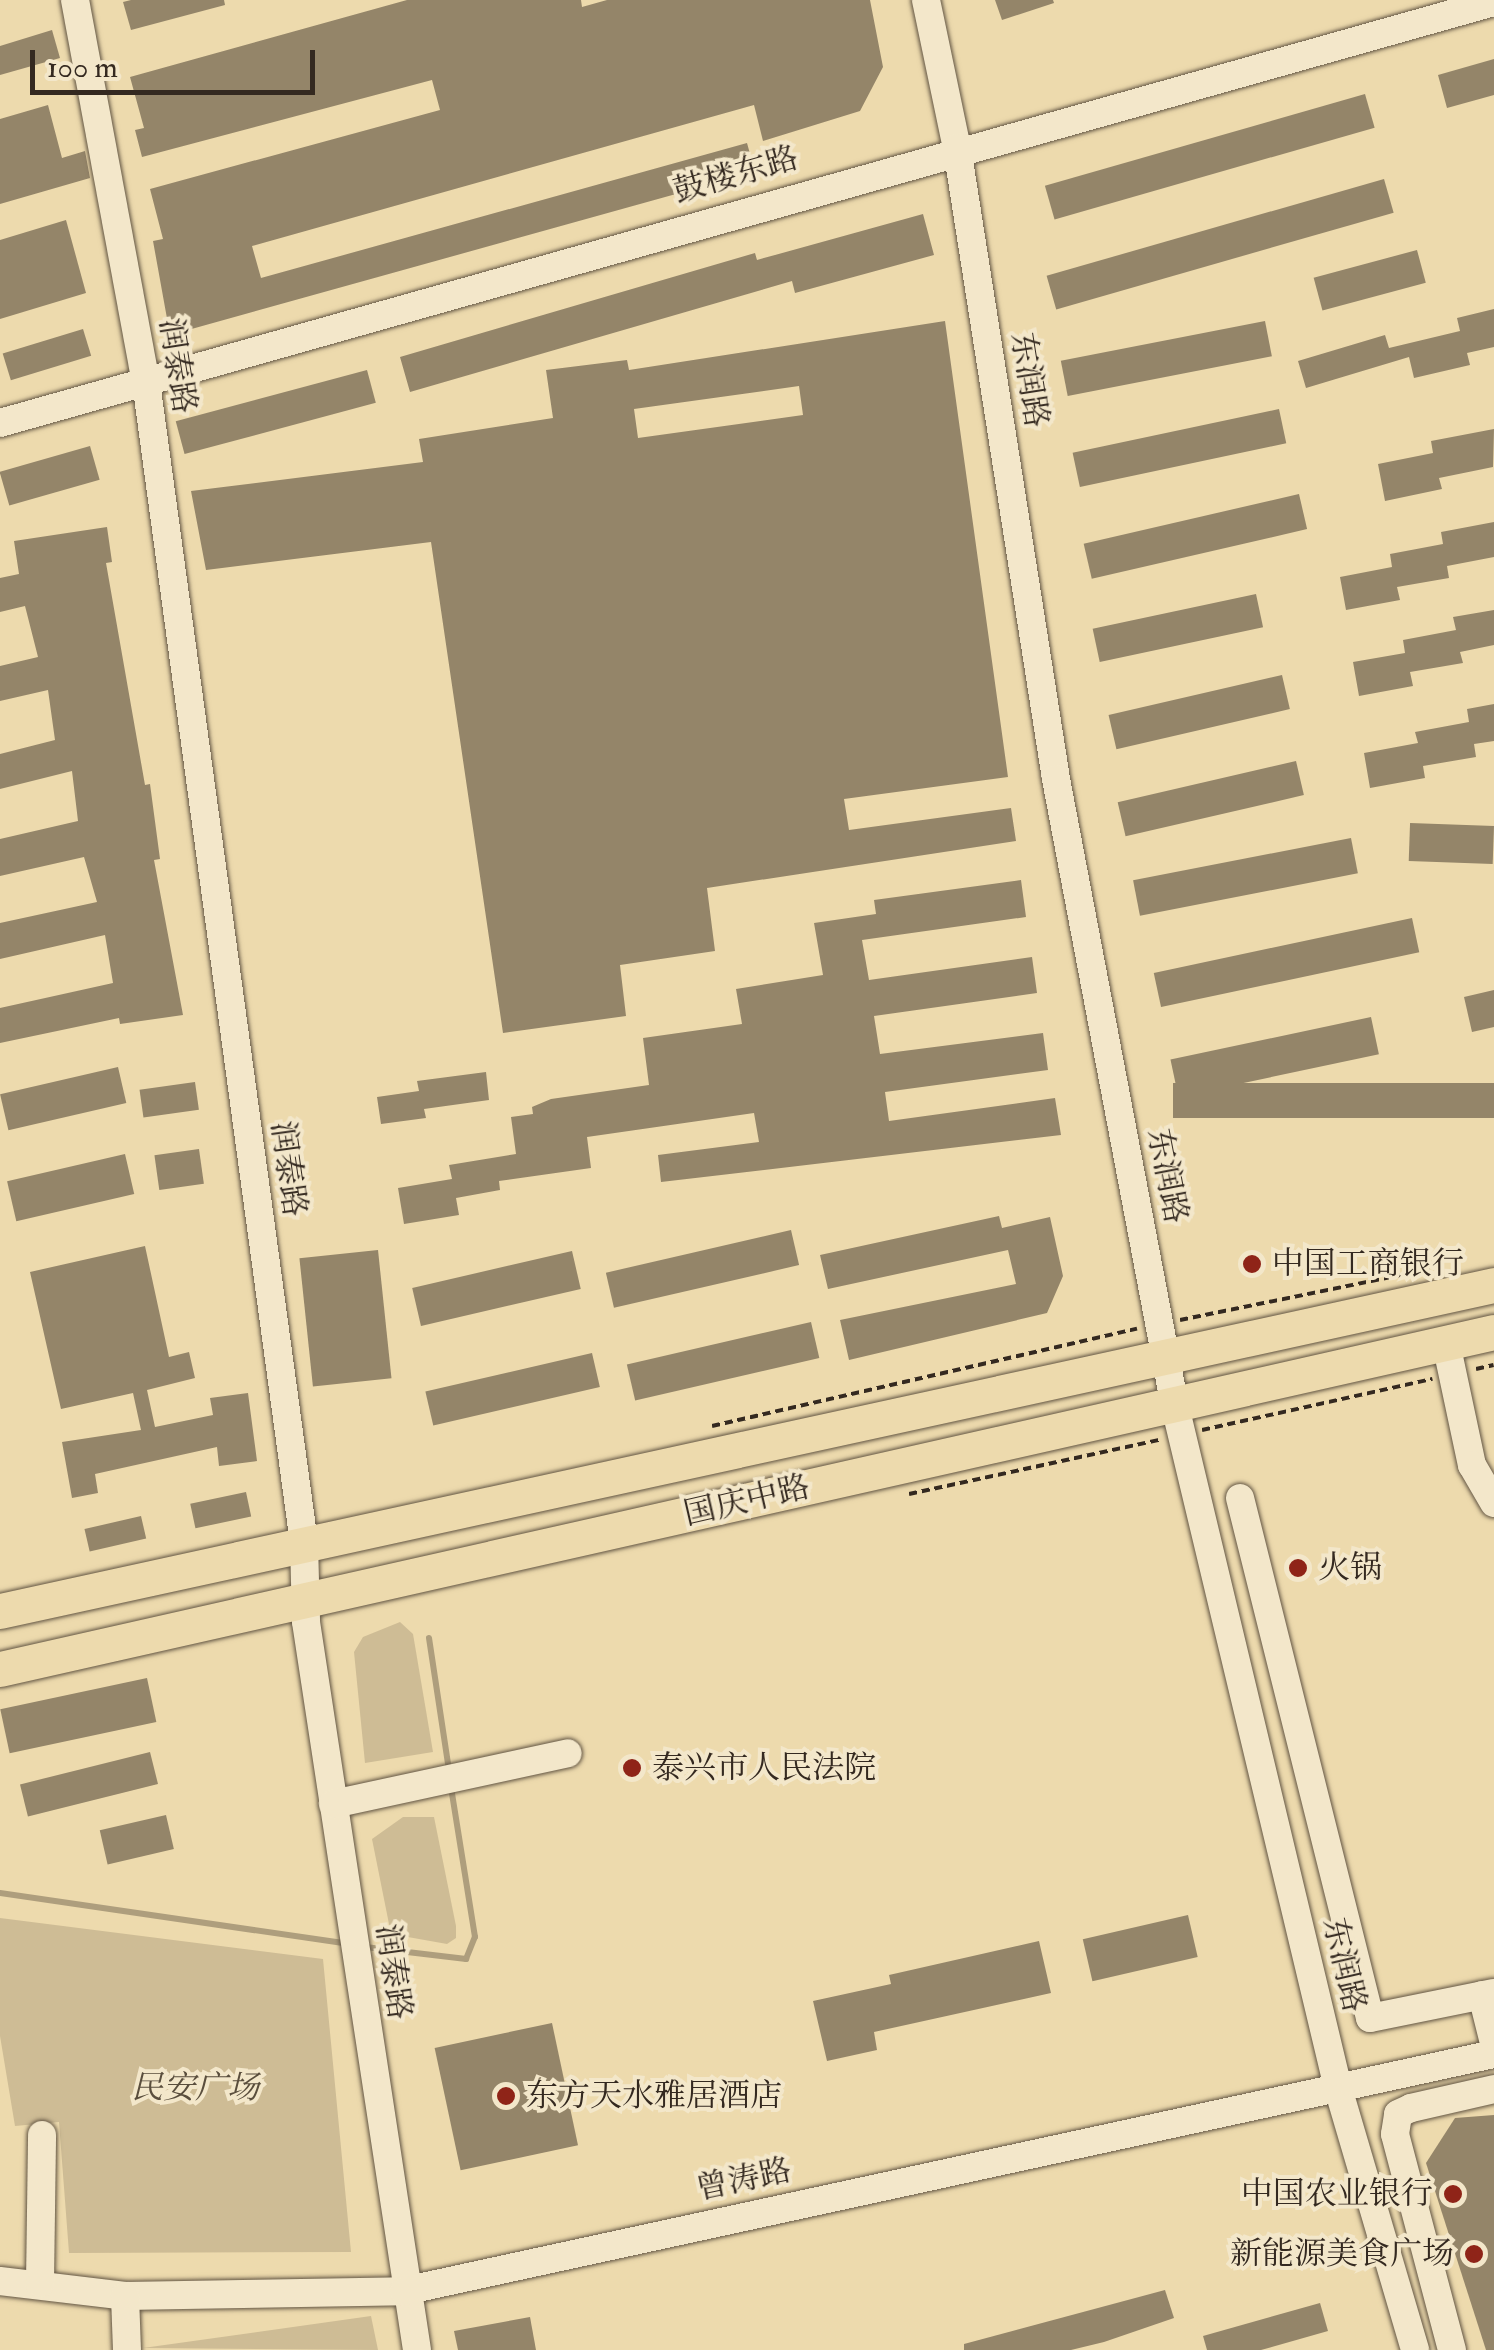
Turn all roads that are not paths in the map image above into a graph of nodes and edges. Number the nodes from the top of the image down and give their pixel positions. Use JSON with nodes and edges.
{"nodes":[{"id":1,"x":76,"y":0,"type":"edge"},
{"id":2,"x":926,"y":0,"type":"edge"},
{"id":3,"x":1494,"y":2,"type":"edge"},
{"id":4,"x":956,"y":148,"type":"junction"},
{"id":5,"x":146,"y":382,"type":"junction"},
{"id":6,"x":0,"y":424,"type":"edge"},
{"id":7,"x":1494,"y":1285,"type":"edge"},
{"id":8,"x":1494,"y":1332,"type":"edge"},
{"id":9,"x":1446,"y":1343,"type":"junction"},
{"id":10,"x":1166,"y":1358,"type":"junction"},
{"id":11,"x":1174,"y":1402,"type":"junction"},
{"id":12,"x":1240,"y":1498,"type":"dead end"},
{"id":13,"x":1494,"y":1503,"type":"edge"},
{"id":14,"x":304,"y":1543,"type":"junction"},
{"id":15,"x":304,"y":1602,"type":"junction"},
{"id":16,"x":0,"y":1611,"type":"edge"},
{"id":17,"x":0,"y":1668,"type":"edge"},
{"id":18,"x":568,"y":1753,"type":"dead end"},
{"id":19,"x":333,"y":1804,"type":"junction"},
{"id":20,"x":1332,"y":1872,"type":"junction"},
{"id":21,"x":1288,"y":1883,"type":"junction"},
{"id":22,"x":1488,"y":1994,"type":"edge"},
{"id":23,"x":1494,"y":2043,"type":"edge"},
{"id":24,"x":1494,"y":2054,"type":"edge"},
{"id":25,"x":1338,"y":2088,"type":"junction"},
{"id":26,"x":1494,"y":2089,"type":"edge"},
{"id":27,"x":42,"y":2135,"type":"dead end"},
{"id":28,"x":0,"y":2281,"type":"edge"},
{"id":29,"x":40,"y":2284,"type":"junction"},
{"id":30,"x":404,"y":2291,"type":"junction"},
{"id":31,"x":125,"y":2296,"type":"junction"},
{"id":32,"x":127,"y":2350,"type":"edge"},
{"id":33,"x":417,"y":2350,"type":"edge"},
{"id":34,"x":1414,"y":2350,"type":"edge"},
{"id":35,"x":1452,"y":2350,"type":"edge"}],
"edges":[{"from":1,"to":5,"type":"street","name":"润泰路"},
{"from":2,"to":4,"type":"street","name":"东润路"},
{"from":3,"to":4,"type":"street","name":"鼓楼东路"},
{"from":4,"to":5,"type":"street","name":"鼓楼东路"},
{"from":4,"to":10,"type":"street","name":"东润路"},
{"from":5,"to":6,"type":"street","name":"鼓楼东路"},
{"from":5,"to":14,"type":"street","name":"润泰路"},
{"from":7,"to":10,"type":"main road"},
{"from":8,"to":9,"type":"main road","name":"国庆中路"},
{"from":9,"to":11,"type":"main road","name":"国庆中路"},
{"from":9,"to":13,"type":"street"},
{"from":10,"to":11,"type":"street","name":"东润路"},
{"from":10,"to":14,"type":"main road"},
{"from":11,"to":15,"type":"main road","name":"国庆中路"},
{"from":11,"to":21,"type":"street","name":"东润路"},
{"from":12,"to":20,"type":"street"},
{"from":14,"to":15,"type":"street","name":"润泰路"},
{"from":14,"to":16,"type":"main road"},
{"from":15,"to":17,"type":"main road","name":"国庆中路"},
{"from":15,"to":19,"type":"street","name":"润泰路"},
{"from":18,"to":19,"type":"street"},
{"from":19,"to":30,"type":"street","name":"润泰路"},
{"from":20,"to":21,"type":"street"},
{"from":20,"to":22,"type":"street"},
{"from":21,"to":25,"type":"street","name":"东润路"},
{"from":22,"to":23,"type":"street"},
{"from":24,"to":25,"type":"street","name":"曾涛路"},
{"from":25,"to":30,"type":"street","name":"曾涛路"},
{"from":25,"to":34,"type":"street","name":"东润路"},
{"from":26,"to":35,"type":"street"},
{"from":27,"to":29,"type":"street"},
{"from":28,"to":29,"type":"street","name":"曾涛路"},
{"from":29,"to":31,"type":"street","name":"曾涛路"},
{"from":30,"to":31,"type":"street","name":"曾涛路"},
{"from":30,"to":33,"type":"street","name":"润泰路"},
{"from":31,"to":32,"type":"street"}]}
